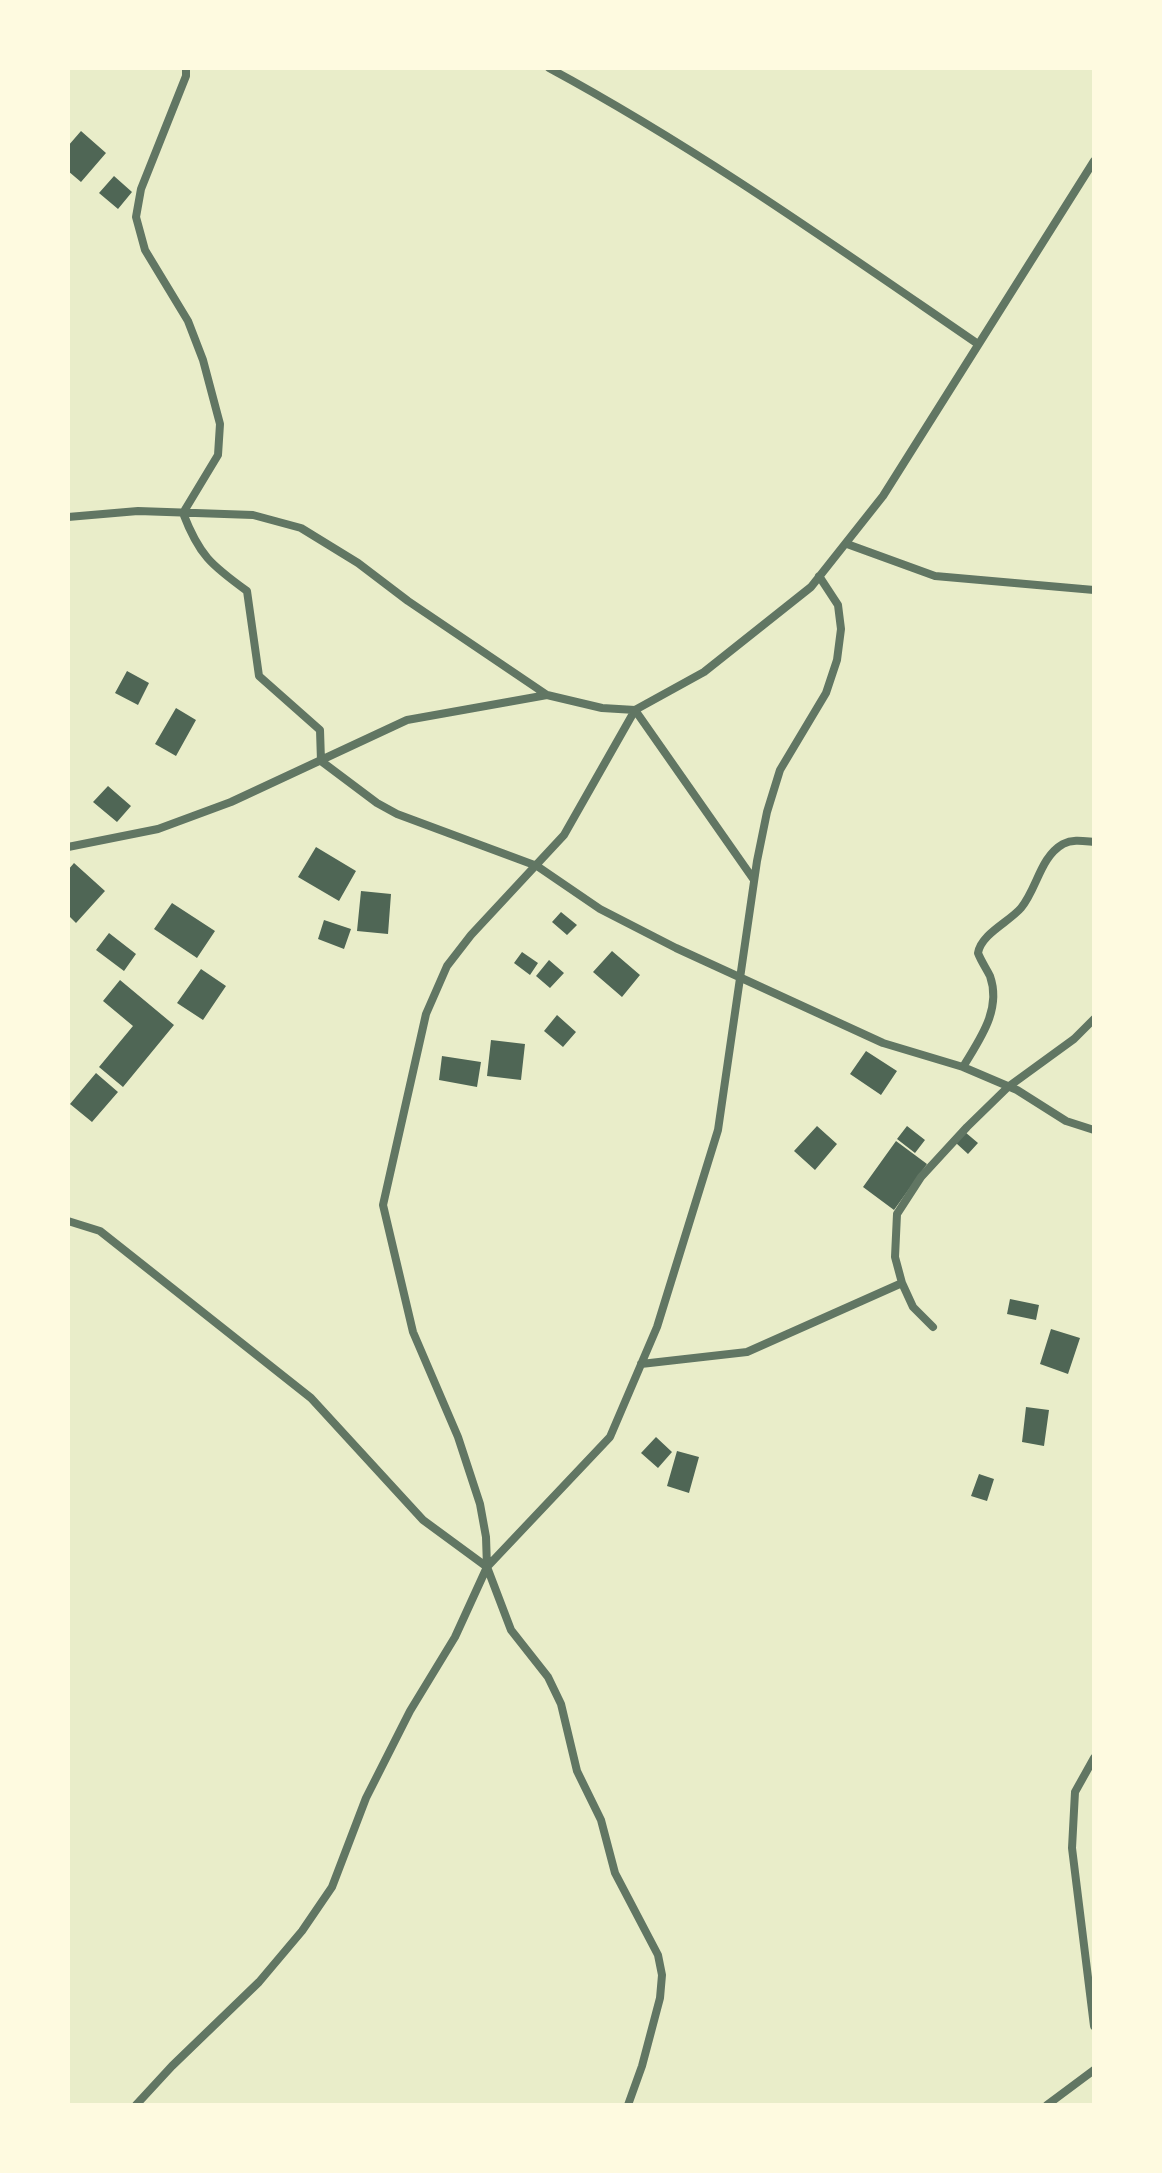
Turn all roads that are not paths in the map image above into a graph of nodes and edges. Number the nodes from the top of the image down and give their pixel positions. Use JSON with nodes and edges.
{"nodes":[{"id":1,"x":186,"y":68,"type":"edge"},
{"id":2,"x":549,"y":68,"type":"edge"},
{"id":3,"x":1094,"y":161,"type":"edge"},
{"id":4,"x":978,"y":344,"type":"junction"},
{"id":5,"x":183,"y":513,"type":"junction"},
{"id":6,"x":68,"y":517,"type":"edge"},
{"id":7,"x":847,"y":544,"type":"junction"},
{"id":8,"x":819,"y":576,"type":"junction"},
{"id":9,"x":1093,"y":589,"type":"edge"},
{"id":10,"x":547,"y":695,"type":"junction"},
{"id":11,"x":635,"y":710,"type":"junction"},
{"id":12,"x":321,"y":761,"type":"junction"},
{"id":13,"x":1094,"y":842,"type":"edge"},
{"id":14,"x":68,"y":847,"type":"edge"},
{"id":15,"x":537,"y":866,"type":"junction"},
{"id":16,"x":754,"y":880,"type":"junction"},
{"id":17,"x":740,"y":977,"type":"junction"},
{"id":18,"x":1094,"y":1019,"type":"edge"},
{"id":19,"x":963,"y":1067,"type":"junction"},
{"id":20,"x":1008,"y":1087,"type":"junction"},
{"id":21,"x":1094,"y":1130,"type":"edge"},
{"id":22,"x":68,"y":1221,"type":"edge"},
{"id":23,"x":902,"y":1283,"type":"junction"},
{"id":24,"x":933,"y":1327,"type":"dead end"},
{"id":25,"x":641,"y":1364,"type":"junction"},
{"id":26,"x":487,"y":1567,"type":"junction"},
{"id":27,"x":1094,"y":1758,"type":"edge"},
{"id":28,"x":1094,"y":2026,"type":"edge"},
{"id":29,"x":1094,"y":2070,"type":"edge"},
{"id":30,"x":136,"y":2105,"type":"edge"},
{"id":31,"x":628,"y":2105,"type":"edge"},
{"id":32,"x":1047,"y":2105,"type":"edge"}],
"edges":[{"from":1,"to":5,"type":"street"},
{"from":2,"to":4,"type":"street"},
{"from":3,"to":4,"type":"street"},
{"from":4,"to":7,"type":"street"},
{"from":5,"to":6,"type":"street"},
{"from":5,"to":10,"type":"street"},
{"from":5,"to":12,"type":"street"},
{"from":7,"to":8,"type":"street"},
{"from":7,"to":9,"type":"street"},
{"from":8,"to":11,"type":"street"},
{"from":8,"to":16,"type":"street"},
{"from":10,"to":11,"type":"street"},
{"from":10,"to":12,"type":"street"},
{"from":11,"to":15,"type":"street"},
{"from":11,"to":16,"type":"street"},
{"from":12,"to":14,"type":"street"},
{"from":12,"to":15,"type":"street"},
{"from":13,"to":19,"type":"street"},
{"from":15,"to":17,"type":"street"},
{"from":15,"to":26,"type":"street"},
{"from":16,"to":17,"type":"street"},
{"from":17,"to":19,"type":"street"},
{"from":17,"to":25,"type":"street"},
{"from":18,"to":20,"type":"street"},
{"from":19,"to":20,"type":"street"},
{"from":20,"to":21,"type":"street"},
{"from":20,"to":23,"type":"street"},
{"from":22,"to":26,"type":"street"},
{"from":23,"to":24,"type":"street"},
{"from":23,"to":25,"type":"street"},
{"from":25,"to":26,"type":"street"},
{"from":26,"to":30,"type":"street"},
{"from":26,"to":31,"type":"street"},
{"from":27,"to":28,"type":"street"},
{"from":29,"to":32,"type":"street"}]}
